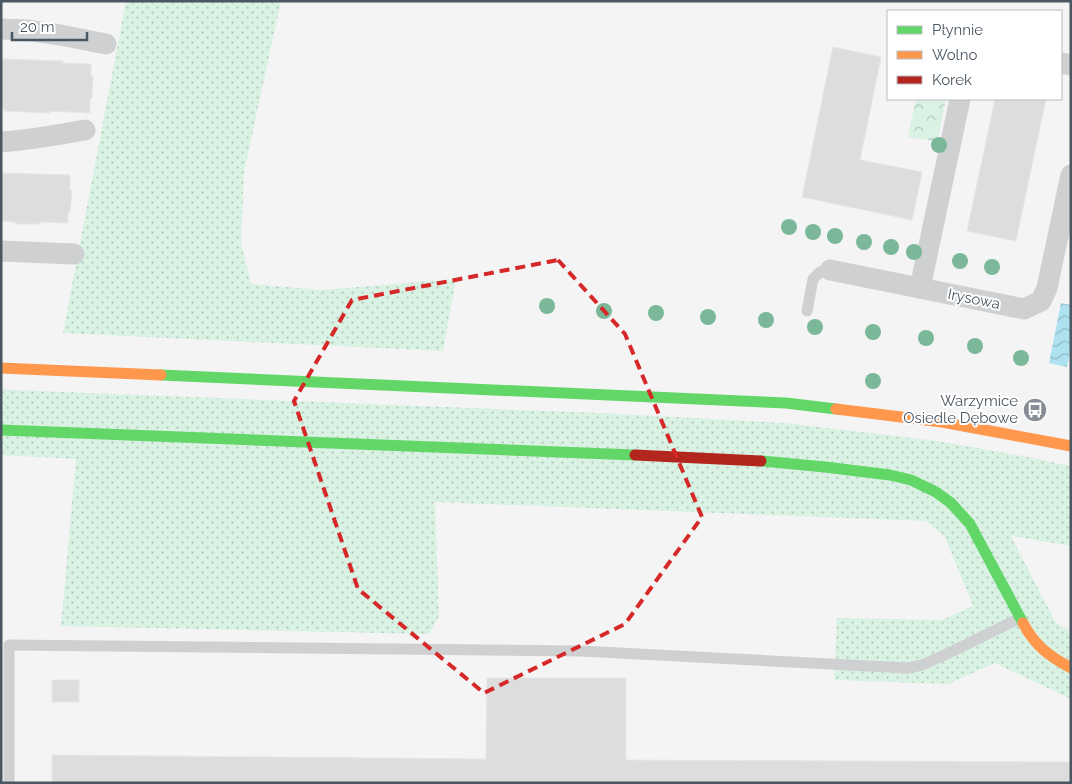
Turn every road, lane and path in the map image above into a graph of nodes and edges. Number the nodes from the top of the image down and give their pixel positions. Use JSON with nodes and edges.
{"nodes":[{"id":1,"x":1,"y":28,"type":"edge"},
{"id":2,"x":106,"y":44,"type":"dead end"},
{"id":3,"x":960,"y":100,"type":"edge"},
{"id":4,"x":85,"y":130,"type":"dead end"},
{"id":5,"x":1,"y":142,"type":"edge"},
{"id":6,"x":1071,"y":175,"type":"edge"},
{"id":7,"x":1,"y":251,"type":"edge"},
{"id":8,"x":74,"y":254,"type":"dead end"},
{"id":9,"x":830,"y":270,"type":"joint"},
{"id":10,"x":920,"y":288,"type":"junction"},
{"id":11,"x":807,"y":311,"type":"dead end"},
{"id":12,"x":1,"y":368,"type":"edge"},
{"id":13,"x":1,"y":430,"type":"edge"},
{"id":14,"x":1071,"y":446,"type":"edge"},
{"id":15,"x":1020,"y":618,"type":"junction"},
{"id":16,"x":5,"y":645,"type":"edge"},
{"id":17,"x":1071,"y":668,"type":"edge"},
{"id":18,"x":9,"y":783,"type":"edge"}],
"edges":[{"from":1,"to":2,"type":"street"},
{"from":3,"to":10,"type":"street"},
{"from":4,"to":5,"type":"street"},
{"from":6,"to":10,"type":"street","name":"Irysowa"},
{"from":7,"to":8,"type":"street"},
{"from":9,"to":10,"type":"street","name":"Irysowa"},
{"from":9,"to":11,"type":"lane","name":"Irysowa"},
{"from":12,"to":14,"type":"street"},
{"from":13,"to":15,"type":"street"},
{"from":15,"to":16,"type":"lane"},
{"from":15,"to":17,"type":"street"},
{"from":16,"to":18,"type":"lane"}]}
